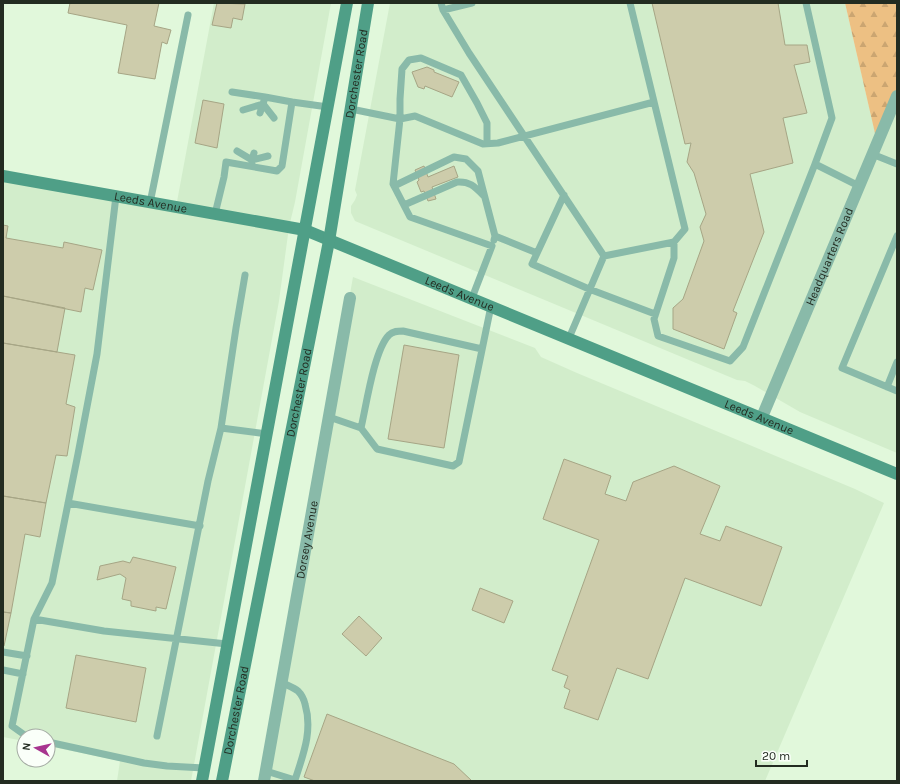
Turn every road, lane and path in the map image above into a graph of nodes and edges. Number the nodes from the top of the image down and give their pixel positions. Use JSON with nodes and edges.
{"nodes":[{"id":1,"x":347,"y":3,"type":"edge"},
{"id":2,"x":368,"y":3,"type":"edge"},
{"id":3,"x":472,"y":3,"type":"edge"},
{"id":4,"x":630,"y":3,"type":"edge"},
{"id":5,"x":806,"y":3,"type":"edge"},
{"id":6,"x":442,"y":7,"type":"edge"},
{"id":7,"x":188,"y":15,"type":"dead end"},
{"id":8,"x":232,"y":92,"type":"dead end"},
{"id":9,"x":897,"y":96,"type":"edge"},
{"id":10,"x":264,"y":101,"type":"junction"},
{"id":11,"x":292,"y":102,"type":"junction"},
{"id":12,"x":654,"y":102,"type":"junction"},
{"id":13,"x":328,"y":107,"type":"junction"},
{"id":14,"x":351,"y":109,"type":"junction"},
{"id":15,"x":243,"y":110,"type":"dead end"},
{"id":16,"x":260,"y":113,"type":"dead end"},
{"id":17,"x":274,"y":118,"type":"dead end"},
{"id":18,"x":400,"y":120,"type":"junction"},
{"id":19,"x":524,"y":135,"type":"junction"},
{"id":20,"x":487,"y":143,"type":"junction"},
{"id":21,"x":237,"y":151,"type":"dead end"},
{"id":22,"x":872,"y":154,"type":"junction"},
{"id":23,"x":268,"y":156,"type":"dead end"},
{"id":24,"x":252,"y":160,"type":"junction"},
{"id":25,"x":815,"y":164,"type":"junction"},
{"id":26,"x":897,"y":164,"type":"edge"},
{"id":27,"x":3,"y":176,"type":"edge"},
{"id":28,"x":394,"y":186,"type":"junction"},
{"id":29,"x":859,"y":186,"type":"junction"},
{"id":30,"x":564,"y":195,"type":"junction"},
{"id":31,"x":116,"y":196,"type":"junction"},
{"id":32,"x":484,"y":196,"type":"junction"},
{"id":33,"x":150,"y":203,"type":"junction"},
{"id":34,"x":404,"y":205,"type":"junction"},
{"id":35,"x":215,"y":214,"type":"junction"},
{"id":36,"x":305,"y":230,"type":"junction"},
{"id":37,"x":495,"y":236,"type":"junction"},
{"id":38,"x":897,"y":236,"type":"edge"},
{"id":39,"x":329,"y":241,"type":"junction"},
{"id":40,"x":674,"y":242,"type":"junction"},
{"id":41,"x":492,"y":246,"type":"junction"},
{"id":42,"x":537,"y":253,"type":"junction"},
{"id":43,"x":604,"y":256,"type":"junction"},
{"id":44,"x":245,"y":275,"type":"dead end"},
{"id":45,"x":589,"y":289,"type":"junction"},
{"id":46,"x":350,"y":298,"type":"dead end"},
{"id":47,"x":472,"y":298,"type":"junction"},
{"id":48,"x":491,"y":306,"type":"junction"},
{"id":49,"x":655,"y":314,"type":"junction"},
{"id":50,"x":569,"y":338,"type":"junction"},
{"id":51,"x":482,"y":349,"type":"junction"},
{"id":52,"x":897,"y":362,"type":"edge"},
{"id":53,"x":887,"y":387,"type":"junction"},
{"id":54,"x":897,"y":391,"type":"edge"},
{"id":55,"x":328,"y":417,"type":"junction"},
{"id":56,"x":762,"y":417,"type":"junction"},
{"id":57,"x":221,"y":428,"type":"junction"},
{"id":58,"x":361,"y":428,"type":"junction"},
{"id":59,"x":267,"y":434,"type":"junction"},
{"id":60,"x":897,"y":474,"type":"edge"},
{"id":61,"x":68,"y":503,"type":"junction"},
{"id":62,"x":200,"y":526,"type":"junction"},
{"id":63,"x":34,"y":619,"type":"junction"},
{"id":64,"x":177,"y":638,"type":"junction"},
{"id":65,"x":227,"y":644,"type":"junction"},
{"id":66,"x":248,"y":648,"type":"junction"},
{"id":67,"x":3,"y":652,"type":"edge"},
{"id":68,"x":27,"y":656,"type":"junction"},
{"id":69,"x":3,"y":670,"type":"edge"},
{"id":70,"x":23,"y":674,"type":"junction"},
{"id":71,"x":281,"y":682,"type":"junction"},
{"id":72,"x":3,"y":724,"type":"edge"},
{"id":73,"x":12,"y":726,"type":"junction"},
{"id":74,"x":16,"y":729,"type":"edge"},
{"id":75,"x":158,"y":736,"type":"dead end"},
{"id":76,"x":56,"y":744,"type":"edge"},
{"id":77,"x":204,"y":768,"type":"junction"},
{"id":78,"x":265,"y":776,"type":"edge"},
{"id":79,"x":297,"y":780,"type":"edge"},
{"id":80,"x":202,"y":781,"type":"edge"},
{"id":81,"x":222,"y":781,"type":"edge"}],
"edges":[{"from":1,"to":13,"type":"main road","name":"Dorchester Road"},
{"from":2,"to":14,"type":"main road","name":"Dorchester Road"},
{"from":3,"to":6,"type":"lane"},
{"from":4,"to":12,"type":"lane"},
{"from":5,"to":25,"type":"lane"},
{"from":6,"to":19,"type":"lane"},
{"from":7,"to":33,"type":"lane"},
{"from":8,"to":10,"type":"lane"},
{"from":9,"to":22,"type":"street","name":"Headquarters Road"},
{"from":10,"to":11,"type":"lane"},
{"from":10,"to":15,"type":"lane"},
{"from":10,"to":16,"type":"lane"},
{"from":10,"to":17,"type":"lane"},
{"from":11,"to":13,"type":"lane"},
{"from":11,"to":24,"type":"lane"},
{"from":12,"to":19,"type":"lane"},
{"from":12,"to":40,"type":"lane"},
{"from":13,"to":36,"type":"main road","name":"Dorchester Road"},
{"from":14,"to":18,"type":"lane"},
{"from":14,"to":39,"type":"main road","name":"Dorchester Road"},
{"from":18,"to":20,"type":"lane"},
{"from":18,"to":20,"type":"lane"},
{"from":18,"to":28,"type":"lane"},
{"from":19,"to":20,"type":"lane"},
{"from":19,"to":30,"type":"lane"},
{"from":21,"to":24,"type":"lane"},
{"from":22,"to":26,"type":"lane"},
{"from":22,"to":29,"type":"street","name":"Headquarters Road"},
{"from":23,"to":24,"type":"lane"},
{"from":24,"to":35,"type":"lane"},
{"from":25,"to":29,"type":"lane"},
{"from":25,"to":49,"type":"lane"},
{"from":27,"to":31,"type":"main road","name":"Leeds Avenue"},
{"from":28,"to":32,"type":"lane"},
{"from":28,"to":34,"type":"lane"},
{"from":29,"to":56,"type":"street","name":"Headquarters Road"},
{"from":30,"to":42,"type":"lane"},
{"from":30,"to":43,"type":"lane"},
{"from":31,"to":33,"type":"main road","name":"Leeds Avenue"},
{"from":31,"to":61,"type":"lane"},
{"from":32,"to":34,"type":"lane"},
{"from":32,"to":37,"type":"lane"},
{"from":33,"to":35,"type":"main road","name":"Leeds Avenue"},
{"from":34,"to":41,"type":"lane"},
{"from":35,"to":36,"type":"main road","name":"Leeds Avenue"},
{"from":36,"to":39,"type":"main road","name":"Leeds Avenue"},
{"from":36,"to":59,"type":"main road","name":"Dorchester Road"},
{"from":37,"to":41,"type":"lane"},
{"from":37,"to":42,"type":"lane"},
{"from":38,"to":53,"type":"lane"},
{"from":39,"to":47,"type":"main road","name":"Leeds Avenue"},
{"from":39,"to":66,"type":"main road","name":"Dorchester Road"},
{"from":40,"to":43,"type":"lane"},
{"from":40,"to":49,"type":"lane"},
{"from":41,"to":47,"type":"lane"},
{"from":42,"to":45,"type":"lane"},
{"from":43,"to":45,"type":"lane"},
{"from":44,"to":57,"type":"lane"},
{"from":45,"to":49,"type":"lane"},
{"from":45,"to":50,"type":"lane"},
{"from":46,"to":55,"type":"street","name":"Dorsey Avenue"},
{"from":47,"to":48,"type":"main road","name":"Leeds Avenue"},
{"from":48,"to":50,"type":"main road","name":"Leeds Avenue"},
{"from":48,"to":51,"type":"lane"},
{"from":50,"to":56,"type":"main road","name":"Leeds Avenue"},
{"from":51,"to":58,"type":"lane"},
{"from":51,"to":58,"type":"lane"},
{"from":52,"to":53,"type":"lane"},
{"from":53,"to":54,"type":"lane"},
{"from":55,"to":58,"type":"lane"},
{"from":55,"to":71,"type":"street","name":"Dorsey Avenue"},
{"from":56,"to":60,"type":"main road","name":"Leeds Avenue"},
{"from":57,"to":59,"type":"lane"},
{"from":57,"to":62,"type":"lane"},
{"from":59,"to":65,"type":"main road","name":"Dorchester Road"},
{"from":61,"to":62,"type":"lane"},
{"from":61,"to":63,"type":"lane"},
{"from":62,"to":64,"type":"lane"},
{"from":63,"to":64,"type":"lane"},
{"from":63,"to":68,"type":"lane"},
{"from":64,"to":65,"type":"lane"},
{"from":64,"to":75,"type":"lane"},
{"from":65,"to":66,"type":"main road"},
{"from":65,"to":77,"type":"main road","name":"Dorchester Road"},
{"from":66,"to":81,"type":"main road","name":"Dorchester Road"},
{"from":67,"to":68,"type":"lane"},
{"from":68,"to":70,"type":"lane"},
{"from":69,"to":70,"type":"lane"},
{"from":70,"to":73,"type":"lane"},
{"from":71,"to":78,"type":"street","name":"Dorsey Avenue"},
{"from":71,"to":79,"type":"lane"},
{"from":72,"to":73,"type":"lane"},
{"from":73,"to":74,"type":"lane"},
{"from":76,"to":77,"type":"lane"},
{"from":77,"to":80,"type":"main road","name":"Dorchester Road"},
{"from":78,"to":79,"type":"lane"}]}
